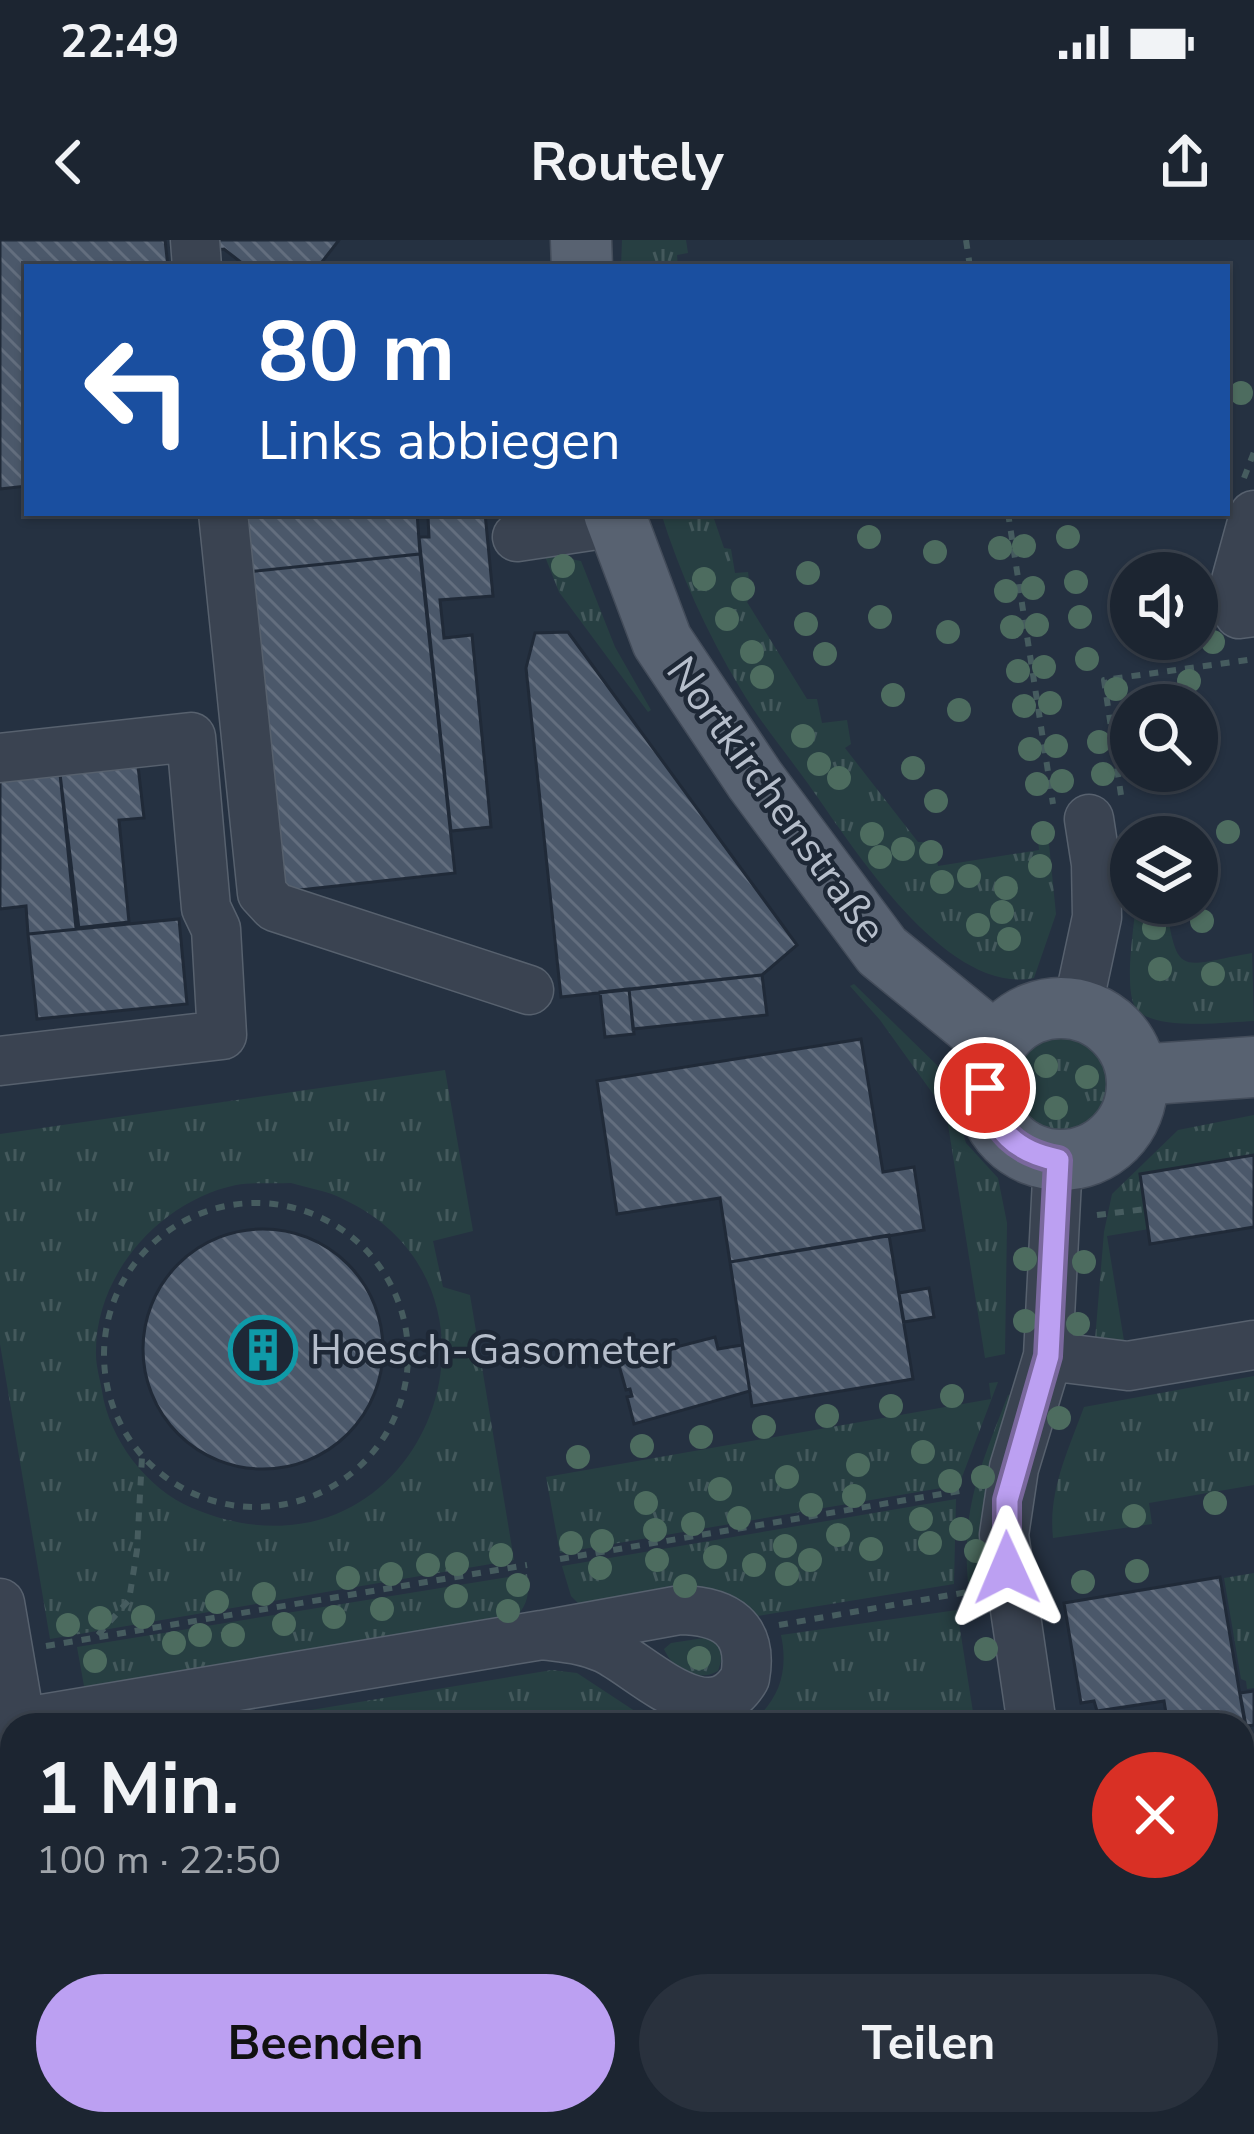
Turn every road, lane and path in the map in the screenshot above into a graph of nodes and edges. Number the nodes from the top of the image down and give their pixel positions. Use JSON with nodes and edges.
{"nodes":[{"id":1,"x":1254,"y":515,"type":"edge"},
{"id":2,"x":223,"y":516,"type":"edge"},
{"id":3,"x":1009,"y":516,"type":"edge"},
{"id":4,"x":615,"y":517,"type":"edge"},
{"id":5,"x":517,"y":537,"type":"dead end"},
{"id":6,"x":1254,"y":612,"type":"edge"},
{"id":7,"x":1254,"y":659,"type":"edge"},
{"id":8,"x":0,"y":758,"type":"edge"},
{"id":9,"x":1089,"y":816,"type":"junction"},
{"id":10,"x":529,"y":989,"type":"dead end"},
{"id":11,"x":1077,"y":1010,"type":"junction"},
{"id":12,"x":996,"y":1044,"type":"junction"},
{"id":13,"x":0,"y":1060,"type":"edge"},
{"id":14,"x":1254,"y":1067,"type":"edge"},
{"id":15,"x":1137,"y":1075,"type":"junction"},
{"id":16,"x":1058,"y":1160,"type":"junction"},
{"id":17,"x":1146,"y":1209,"type":"dead end"},
{"id":18,"x":1097,"y":1215,"type":"dead end"},
{"id":19,"x":1254,"y":1345,"type":"edge"},
{"id":20,"x":1048,"y":1356,"type":"junction"},
{"id":21,"x":142,"y":1457,"type":"junction"},
{"id":22,"x":964,"y":1490,"type":"dead end"},
{"id":23,"x":560,"y":1559,"type":"dead end"},
{"id":24,"x":527,"y":1565,"type":"dead end"},
{"id":25,"x":977,"y":1590,"type":"dead end"},
{"id":26,"x":0,"y":1604,"type":"edge"},
{"id":27,"x":775,"y":1626,"type":"dead end"},
{"id":28,"x":542,"y":1635,"type":"dead end"},
{"id":29,"x":96,"y":1638,"type":"junction"},
{"id":30,"x":42,"y":1647,"type":"dead end"},
{"id":31,"x":13,"y":1713,"type":"edge"},
{"id":32,"x":79,"y":1713,"type":"edge"},
{"id":33,"x":1030,"y":1713,"type":"edge"}],
"edges":[{"from":1,"to":6,"type":"street"},
{"from":2,"to":10,"type":"street"},
{"from":3,"to":9,"type":"path"},
{"from":4,"to":5,"type":"street"},
{"from":4,"to":12,"type":"main road","name":"Nortkirchenstraße"},
{"from":7,"to":9,"type":"path"},
{"from":8,"to":13,"type":"street"},
{"from":9,"to":11,"type":"street"},
{"from":11,"to":12,"type":"main road"},
{"from":11,"to":15,"type":"main road"},
{"from":12,"to":16,"type":"main road"},
{"from":14,"to":15,"type":"main road"},
{"from":15,"to":16,"type":"main road"},
{"from":16,"to":20,"type":"street"},
{"from":17,"to":18,"type":"path"},
{"from":19,"to":20,"type":"street"},
{"from":20,"to":33,"type":"street"},
{"from":21,"to":21,"type":"path"},
{"from":21,"to":29,"type":"path"},
{"from":22,"to":23,"type":"path"},
{"from":24,"to":29,"type":"path"},
{"from":25,"to":27,"type":"path"},
{"from":26,"to":31,"type":"street"},
{"from":28,"to":32,"type":"street"},
{"from":29,"to":30,"type":"path"}]}
